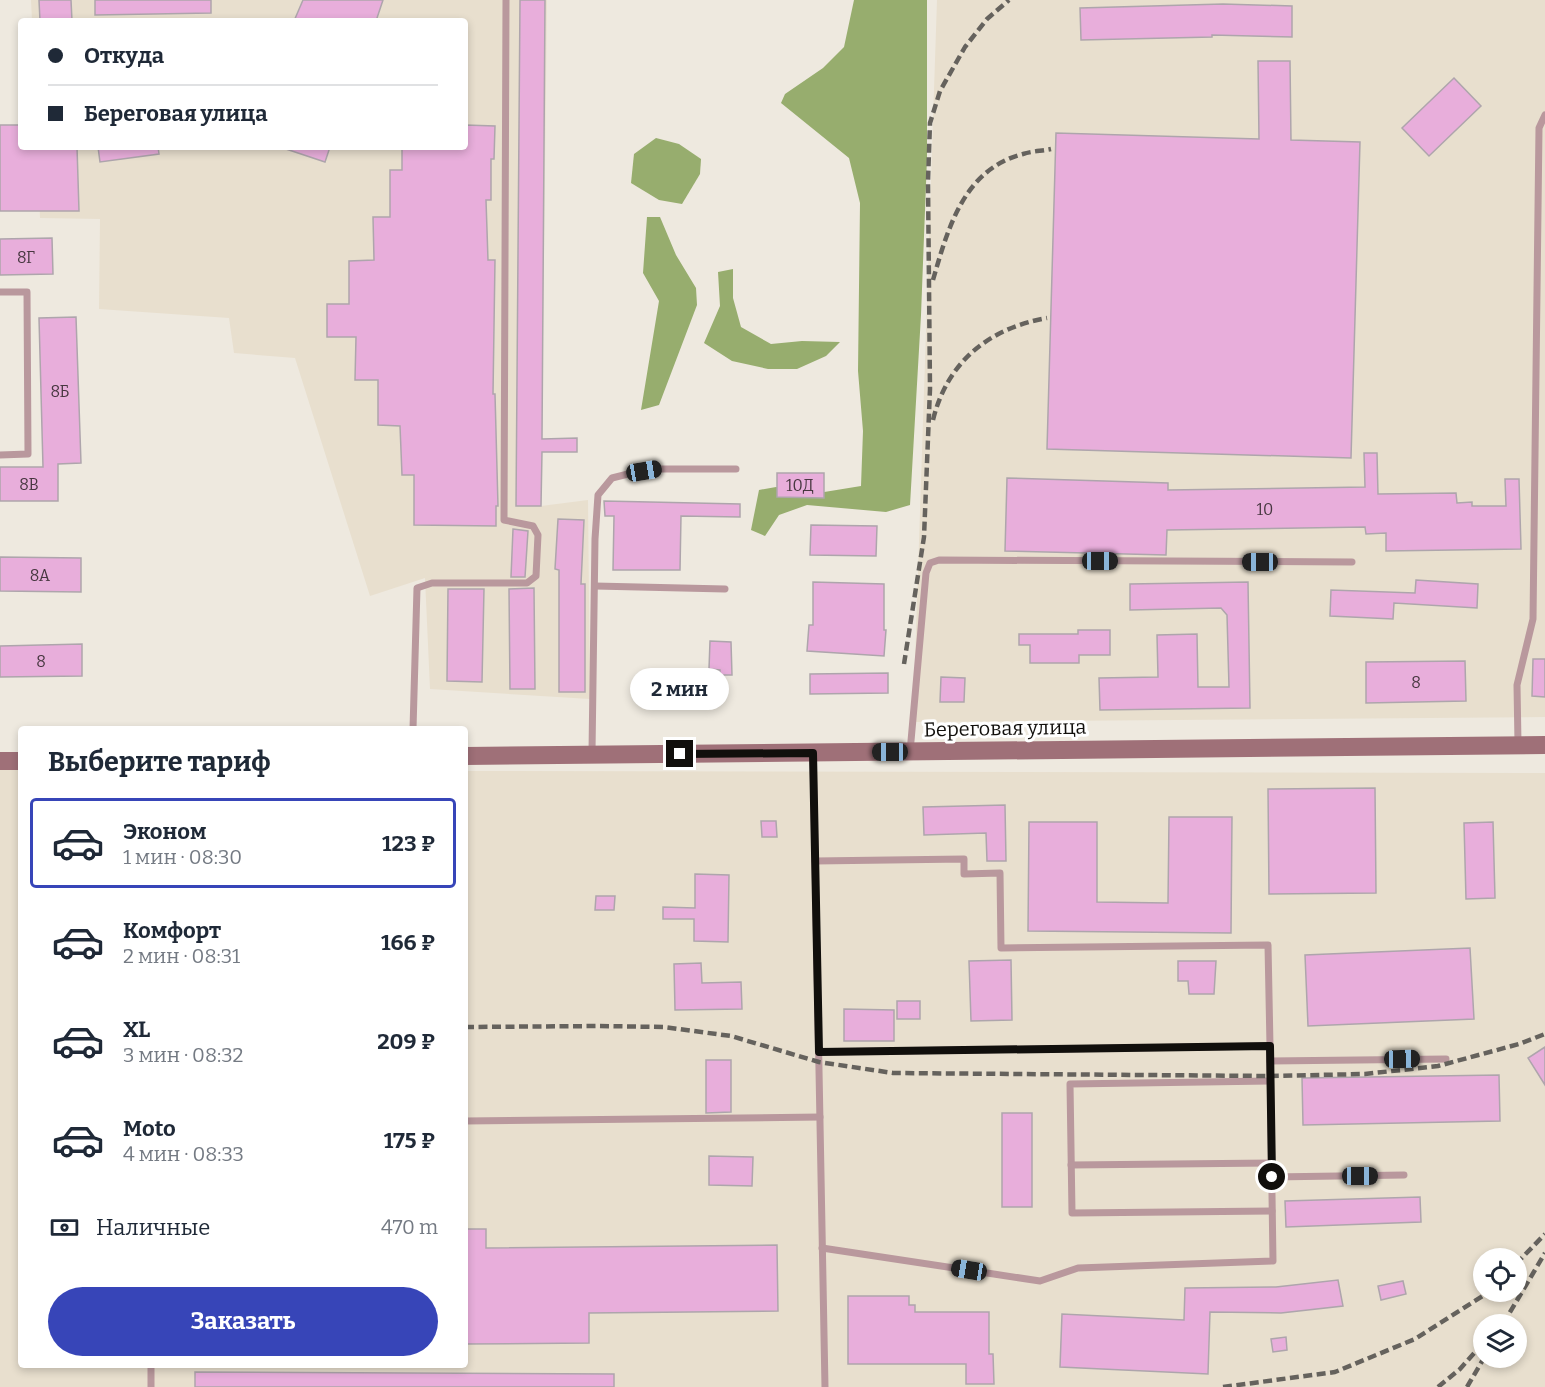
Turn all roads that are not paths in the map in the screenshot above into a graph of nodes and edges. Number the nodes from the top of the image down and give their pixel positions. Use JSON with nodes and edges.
{"nodes":[{"id":1,"x":506,"y":0,"type":"edge"},
{"id":2,"x":1545,"y":115,"type":"edge"},
{"id":3,"x":0,"y":292,"type":"edge"},
{"id":4,"x":0,"y":454,"type":"edge"},
{"id":5,"x":736,"y":469,"type":"dead end"},
{"id":6,"x":1352,"y":562,"type":"dead end"},
{"id":7,"x":595,"y":586,"type":"junction"},
{"id":8,"x":725,"y":589,"type":"dead end"},
{"id":9,"x":413,"y":726,"type":"edge"},
{"id":10,"x":1545,"y":745,"type":"edge"},
{"id":11,"x":1518,"y":746,"type":"junction"},
{"id":12,"x":910,"y":752,"type":"junction"},
{"id":13,"x":813,"y":753,"type":"junction"},
{"id":14,"x":592,"y":755,"type":"junction"},
{"id":15,"x":468,"y":756,"type":"edge"},
{"id":16,"x":18,"y":760,"type":"edge"},
{"id":17,"x":0,"y":761,"type":"edge"},
{"id":18,"x":815,"y":861,"type":"junction"},
{"id":19,"x":1270,"y":1046,"type":"junction"},
{"id":20,"x":819,"y":1052,"type":"junction"},
{"id":21,"x":1446,"y":1059,"type":"dead end"},
{"id":22,"x":1270,"y":1061,"type":"junction"},
{"id":23,"x":1270,"y":1081,"type":"junction"},
{"id":24,"x":820,"y":1117,"type":"junction"},
{"id":25,"x":468,"y":1121,"type":"edge"},
{"id":26,"x":1272,"y":1162,"type":"junction"},
{"id":27,"x":1071,"y":1165,"type":"junction"},
{"id":28,"x":1404,"y":1176,"type":"dead end"},
{"id":29,"x":1272,"y":1177,"type":"junction"},
{"id":30,"x":1272,"y":1211,"type":"junction"},
{"id":31,"x":822,"y":1248,"type":"junction"},
{"id":32,"x":151,"y":1368,"type":"edge"},
{"id":33,"x":151,"y":1387,"type":"edge"},
{"id":34,"x":825,"y":1387,"type":"edge"}],
"edges":[{"from":1,"to":9,"type":"lane"},
{"from":2,"to":11,"type":"lane"},
{"from":3,"to":4,"type":"lane"},
{"from":5,"to":7,"type":"lane"},
{"from":6,"to":12,"type":"lane"},
{"from":7,"to":8,"type":"lane"},
{"from":7,"to":14,"type":"lane"},
{"from":10,"to":11,"type":"street","name":"Береговая улица"},
{"from":11,"to":12,"type":"street","name":"Береговая улица"},
{"from":12,"to":13,"type":"street","name":"Береговая улица"},
{"from":13,"to":14,"type":"street","name":"Береговая улица"},
{"from":13,"to":18,"type":"lane"},
{"from":14,"to":15,"type":"street","name":"Береговая улица"},
{"from":16,"to":17,"type":"street"},
{"from":18,"to":19,"type":"lane"},
{"from":18,"to":20,"type":"lane"},
{"from":19,"to":20,"type":"lane"},
{"from":19,"to":22,"type":"lane"},
{"from":20,"to":24,"type":"lane"},
{"from":21,"to":22,"type":"lane"},
{"from":22,"to":23,"type":"lane"},
{"from":23,"to":26,"type":"lane"},
{"from":23,"to":27,"type":"lane"},
{"from":24,"to":25,"type":"lane"},
{"from":24,"to":31,"type":"lane"},
{"from":26,"to":27,"type":"lane"},
{"from":26,"to":29,"type":"lane"},
{"from":27,"to":30,"type":"lane"},
{"from":28,"to":29,"type":"lane"},
{"from":29,"to":30,"type":"lane"},
{"from":30,"to":31,"type":"lane"},
{"from":31,"to":34,"type":"lane"},
{"from":32,"to":33,"type":"lane"}]}
